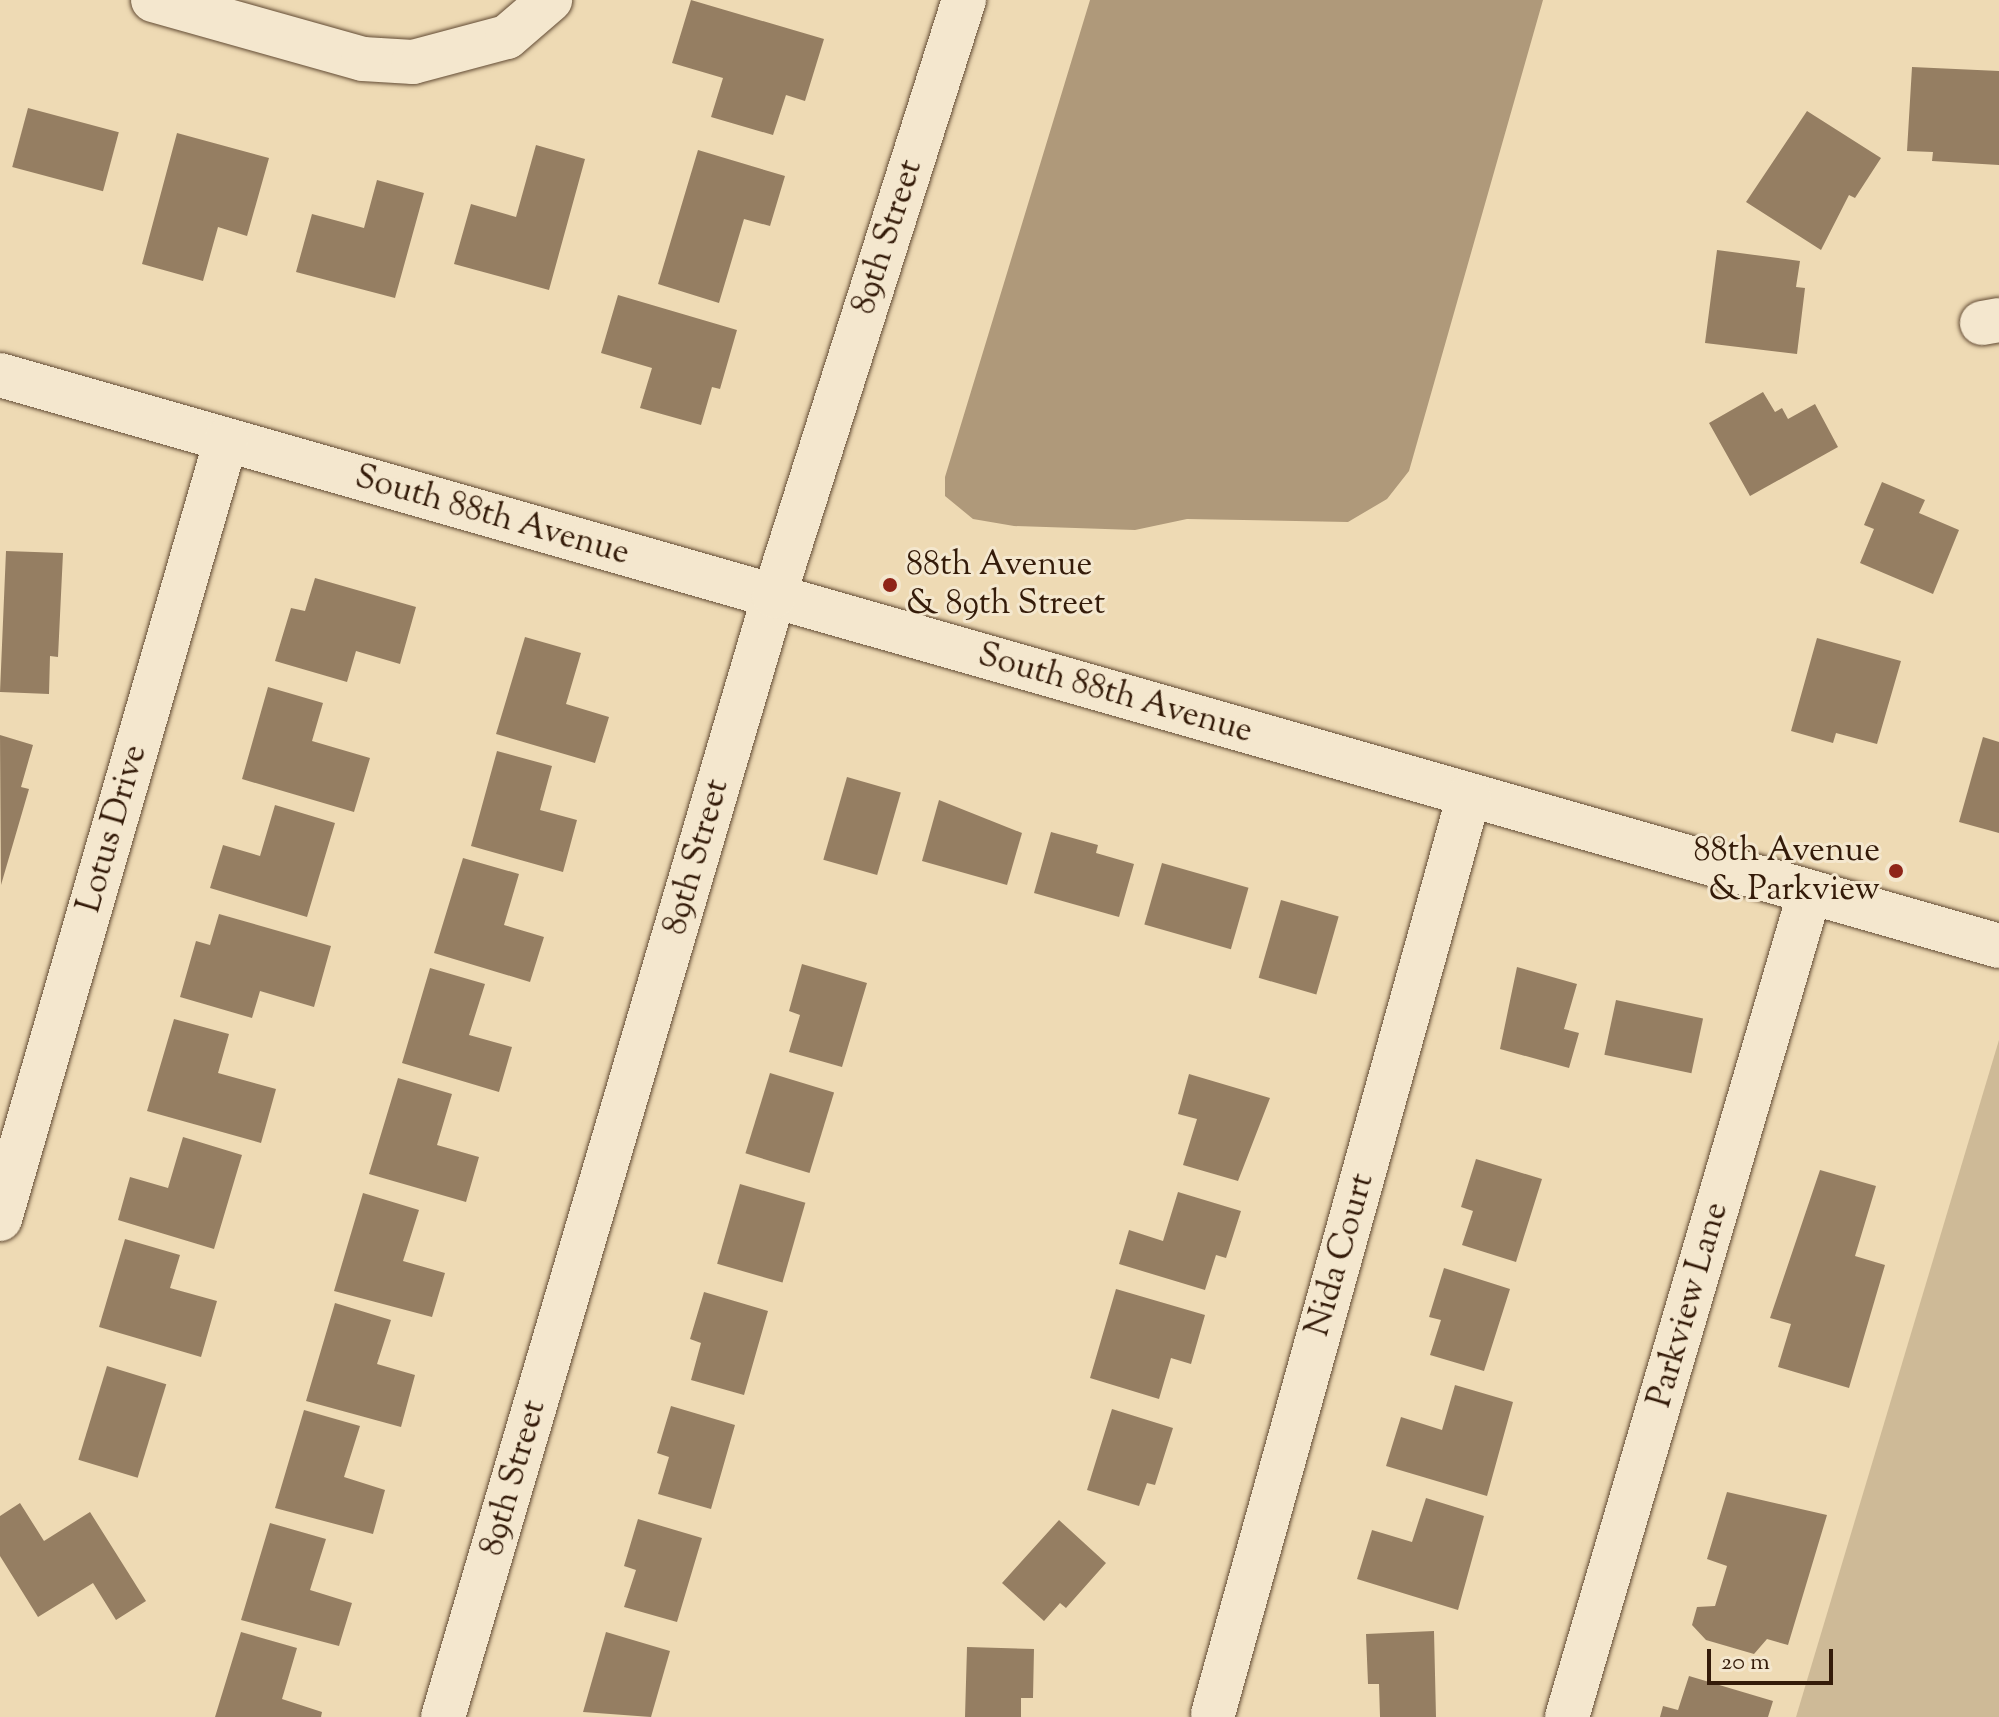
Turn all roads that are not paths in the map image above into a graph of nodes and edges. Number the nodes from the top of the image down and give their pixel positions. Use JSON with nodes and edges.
{"nodes":[{"id":1,"x":153,"y":0,"type":"edge"},
{"id":2,"x":550,"y":0,"type":"edge"},
{"id":3,"x":964,"y":0,"type":"edge"},
{"id":4,"x":0,"y":375,"type":"edge"},
{"id":5,"x":226,"y":440,"type":"junction"},
{"id":6,"x":774,"y":596,"type":"junction"},
{"id":7,"x":1469,"y":795,"type":"junction"},
{"id":8,"x":1810,"y":892,"type":"junction"},
{"id":9,"x":1999,"y":946,"type":"edge"},
{"id":10,"x":0,"y":1219,"type":"edge"},
{"id":11,"x":1213,"y":1714,"type":"dead end"},
{"id":12,"x":443,"y":1717,"type":"edge"},
{"id":13,"x":1567,"y":1717,"type":"edge"}],
"edges":[{"from":1,"to":2,"type":"street"},
{"from":3,"to":6,"type":"street","name":"89th Street"},
{"from":4,"to":5,"type":"street","name":"South 88th Avenue"},
{"from":5,"to":6,"type":"street","name":"South 88th Avenue"},
{"from":5,"to":10,"type":"street","name":"Lotus Drive"},
{"from":6,"to":7,"type":"street","name":"South 88th Avenue"},
{"from":6,"to":12,"type":"street","name":"89th Street"},
{"from":7,"to":8,"type":"street","name":"South 88th Avenue"},
{"from":7,"to":11,"type":"street","name":"Nida Court"},
{"from":8,"to":9,"type":"street","name":"South 88th Avenue"},
{"from":8,"to":13,"type":"street","name":"Parkview Lane"}]}
